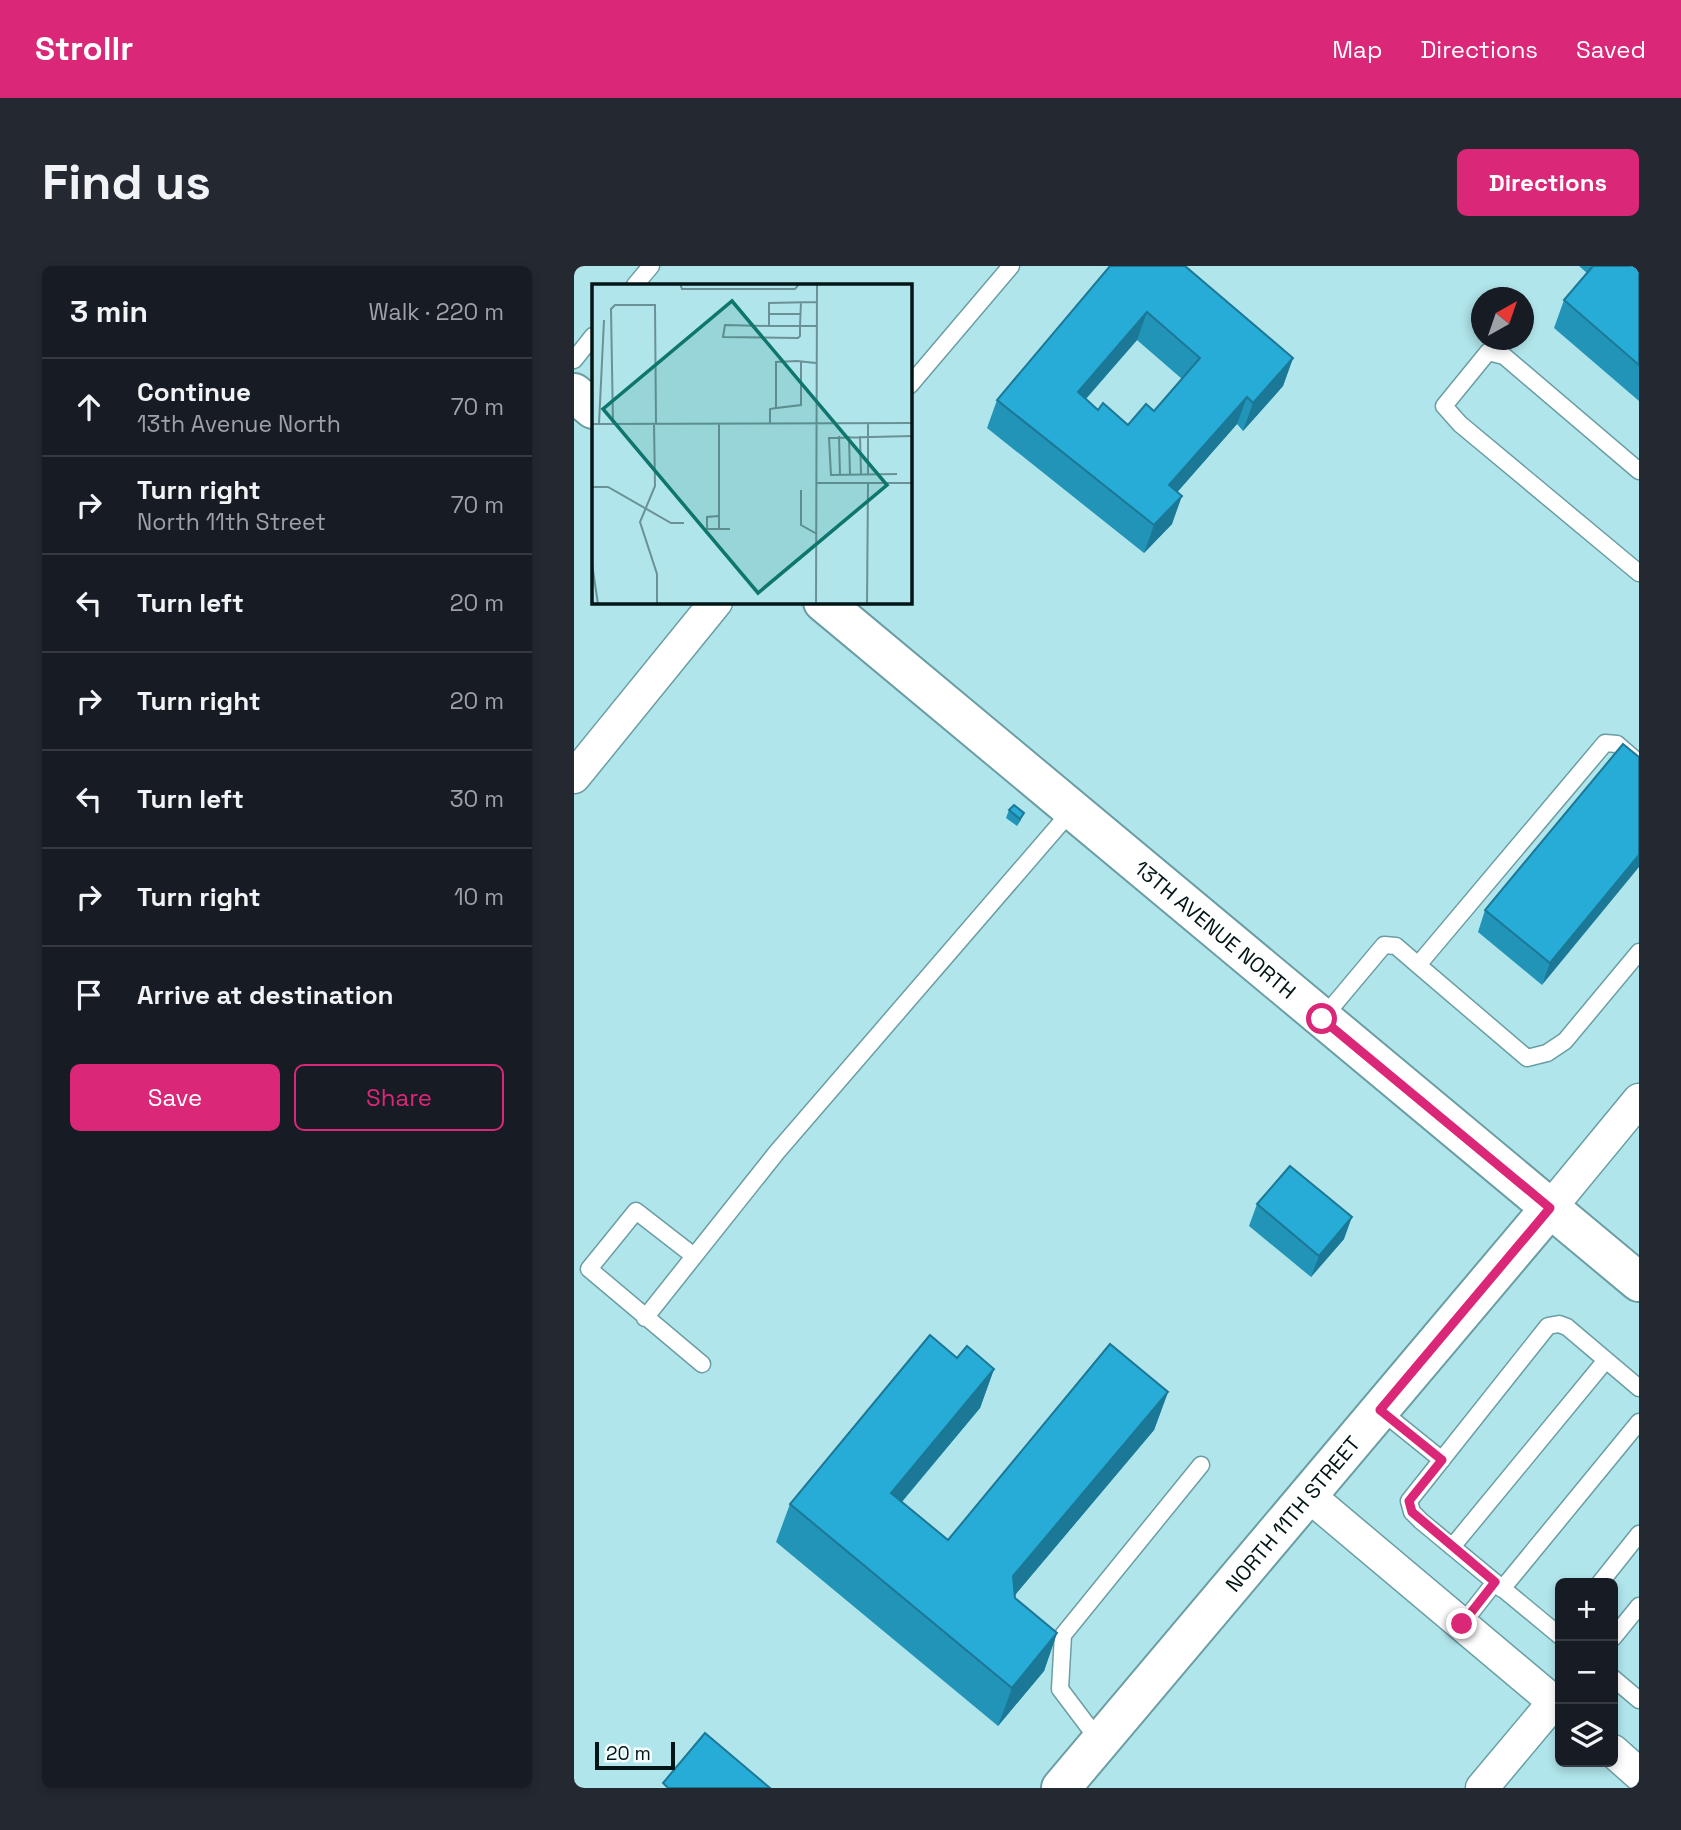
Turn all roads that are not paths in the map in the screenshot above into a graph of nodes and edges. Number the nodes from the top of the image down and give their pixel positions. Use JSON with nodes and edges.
{"nodes":[{"id":1,"x":651,"y":266,"type":"edge"},
{"id":2,"x":1011,"y":266,"type":"edge"},
{"id":3,"x":636,"y":284,"type":"edge"},
{"id":4,"x":592,"y":338,"type":"edge"},
{"id":5,"x":574,"y":360,"type":"edge"},
{"id":6,"x":912,"y":383,"type":"edge"},
{"id":7,"x":574,"y":393,"type":"edge"},
{"id":8,"x":592,"y":408,"type":"edge"},
{"id":9,"x":1639,"y":471,"type":"edge"},
{"id":10,"x":1639,"y":573,"type":"edge"},
{"id":11,"x":714,"y":604,"type":"edge"},
{"id":12,"x":825,"y":604,"type":"edge"},
{"id":13,"x":1639,"y":763,"type":"edge"},
{"id":14,"x":574,"y":778,"type":"edge"},
{"id":15,"x":1072,"y":810,"type":"junction"},
{"id":16,"x":1639,"y":951,"type":"edge"},
{"id":17,"x":1418,"y":965,"type":"junction"},
{"id":18,"x":1322,"y":1019,"type":"junction"},
{"id":19,"x":1639,"y":1100,"type":"edge"},
{"id":20,"x":1550,"y":1208,"type":"junction"},
{"id":21,"x":694,"y":1256,"type":"junction"},
{"id":22,"x":1639,"y":1282,"type":"edge"},
{"id":23,"x":645,"y":1318,"type":"junction"},
{"id":24,"x":1606,"y":1360,"type":"junction"},
{"id":25,"x":702,"y":1363,"type":"dead end"},
{"id":26,"x":1639,"y":1388,"type":"edge"},
{"id":27,"x":1380,"y":1410,"type":"junction"},
{"id":28,"x":1639,"y":1423,"type":"edge"},
{"id":29,"x":1442,"y":1460,"type":"junction"},
{"id":30,"x":1201,"y":1465,"type":"dead end"},
{"id":31,"x":1308,"y":1495,"type":"junction"},
{"id":32,"x":1639,"y":1535,"type":"edge"},
{"id":33,"x":1452,"y":1547,"type":"junction"},
{"id":34,"x":1604,"y":1578,"type":"edge"},
{"id":35,"x":1499,"y":1585,"type":"junction"},
{"id":36,"x":1639,"y":1606,"type":"edge"},
{"id":37,"x":1462,"y":1624,"type":"junction"},
{"id":38,"x":1555,"y":1630,"type":"edge"},
{"id":39,"x":1618,"y":1632,"type":"edge"},
{"id":40,"x":1618,"y":1682,"type":"edge"},
{"id":41,"x":1639,"y":1700,"type":"edge"},
{"id":42,"x":1556,"y":1704,"type":"edge"},
{"id":43,"x":1555,"y":1707,"type":"edge"},
{"id":44,"x":1100,"y":1742,"type":"junction"},
{"id":45,"x":1618,"y":1755,"type":"edge"},
{"id":46,"x":1639,"y":1774,"type":"edge"},
{"id":47,"x":1061,"y":1788,"type":"edge"},
{"id":48,"x":1482,"y":1788,"type":"edge"}],
"edges":[{"from":1,"to":3,"type":"lane"},
{"from":2,"to":6,"type":"lane"},
{"from":4,"to":5,"type":"lane"},
{"from":7,"to":8,"type":"main road"},
{"from":9,"to":10,"type":"lane"},
{"from":11,"to":14,"type":"street"},
{"from":12,"to":15,"type":"main road","name":"13TH AVENUE NORTH"},
{"from":13,"to":17,"type":"lane"},
{"from":15,"to":18,"type":"main road","name":"13TH AVENUE NORTH"},
{"from":15,"to":21,"type":"lane"},
{"from":16,"to":17,"type":"lane"},
{"from":17,"to":18,"type":"lane"},
{"from":18,"to":20,"type":"main road","name":"13TH AVENUE NORTH"},
{"from":19,"to":20,"type":"street"},
{"from":20,"to":22,"type":"main road","name":"13TH AVENUE NORTH"},
{"from":20,"to":27,"type":"main road","name":"NORTH 11TH STREET"},
{"from":21,"to":23,"type":"lane"},
{"from":21,"to":23,"type":"lane"},
{"from":23,"to":25,"type":"lane"},
{"from":24,"to":26,"type":"lane"},
{"from":24,"to":29,"type":"lane"},
{"from":24,"to":33,"type":"lane"},
{"from":27,"to":29,"type":"lane"},
{"from":27,"to":31,"type":"main road","name":"NORTH 11TH STREET"},
{"from":28,"to":35,"type":"lane"},
{"from":29,"to":33,"type":"lane"},
{"from":30,"to":44,"type":"lane"},
{"from":31,"to":37,"type":"street"},
{"from":31,"to":44,"type":"main road","name":"NORTH 11TH STREET"},
{"from":32,"to":34,"type":"lane"},
{"from":33,"to":35,"type":"lane"},
{"from":35,"to":37,"type":"lane"},
{"from":35,"to":38,"type":"lane"},
{"from":36,"to":39,"type":"lane"},
{"from":37,"to":42,"type":"street"},
{"from":40,"to":41,"type":"lane"},
{"from":43,"to":48,"type":"street"},
{"from":44,"to":47,"type":"main road","name":"NORTH 11TH STREET"},
{"from":45,"to":46,"type":"street"}]}
